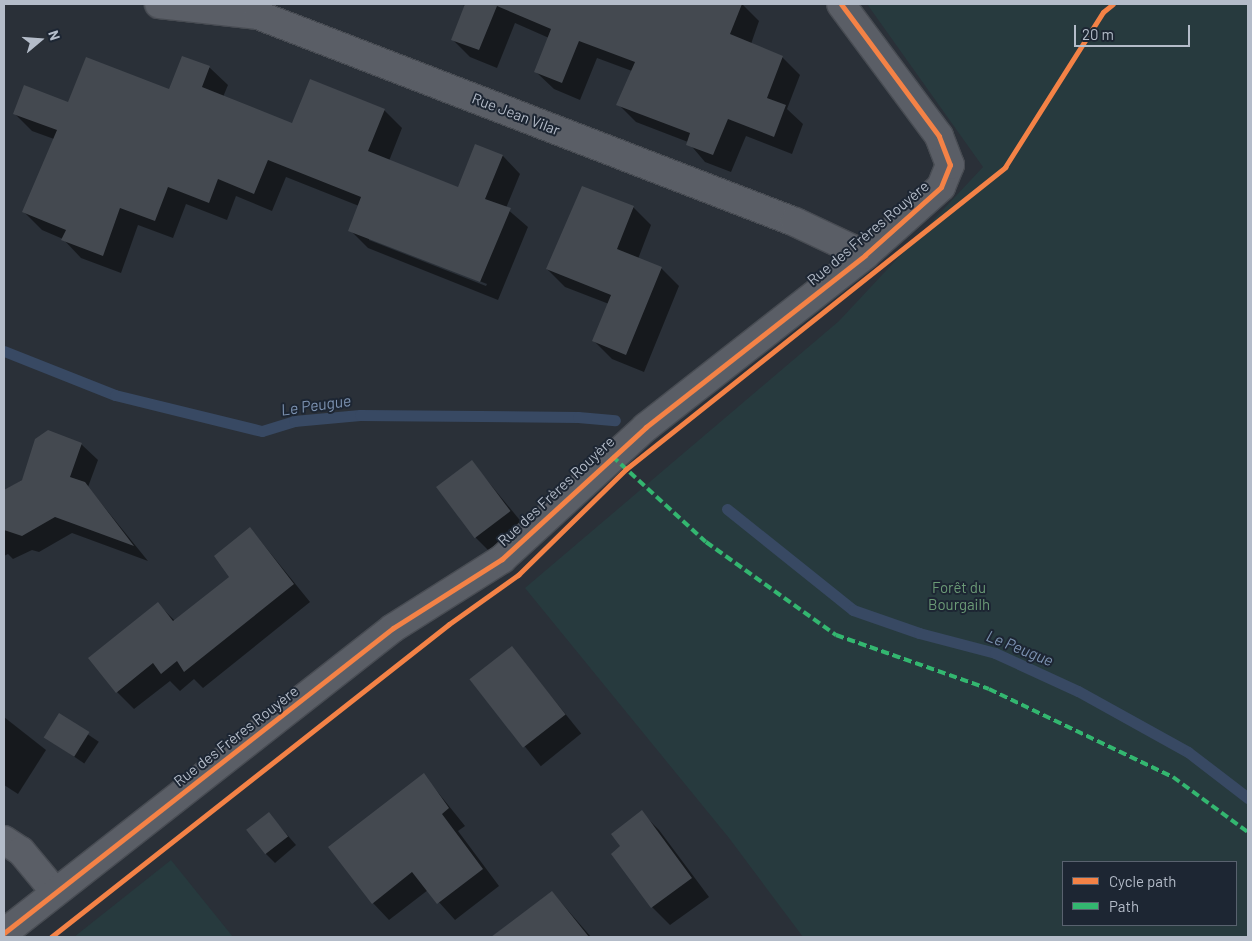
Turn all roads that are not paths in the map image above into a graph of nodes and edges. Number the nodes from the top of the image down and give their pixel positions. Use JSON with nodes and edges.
{"nodes":[{"id":1,"x":158,"y":4,"type":"edge"},
{"id":2,"x":841,"y":4,"type":"edge"},
{"id":3,"x":258,"y":9,"type":"edge"},
{"id":4,"x":865,"y":255,"type":"junction"},
{"id":5,"x":4,"y":840,"type":"edge"},
{"id":6,"x":55,"y":892,"type":"junction"},
{"id":7,"x":4,"y":933,"type":"edge"}],
"edges":[{"from":1,"to":3,"type":"street","name":"Rue Jean Vilar"},
{"from":2,"to":4,"type":"street","name":"Rue des Frères Rouyère"},
{"from":3,"to":4,"type":"street","name":"Rue Jean Vilar"},
{"from":4,"to":6,"type":"street","name":"Rue des Frères Rouyère"},
{"from":5,"to":6,"type":"street"},
{"from":6,"to":7,"type":"street","name":"Rue des Frères Rouyère"}]}
